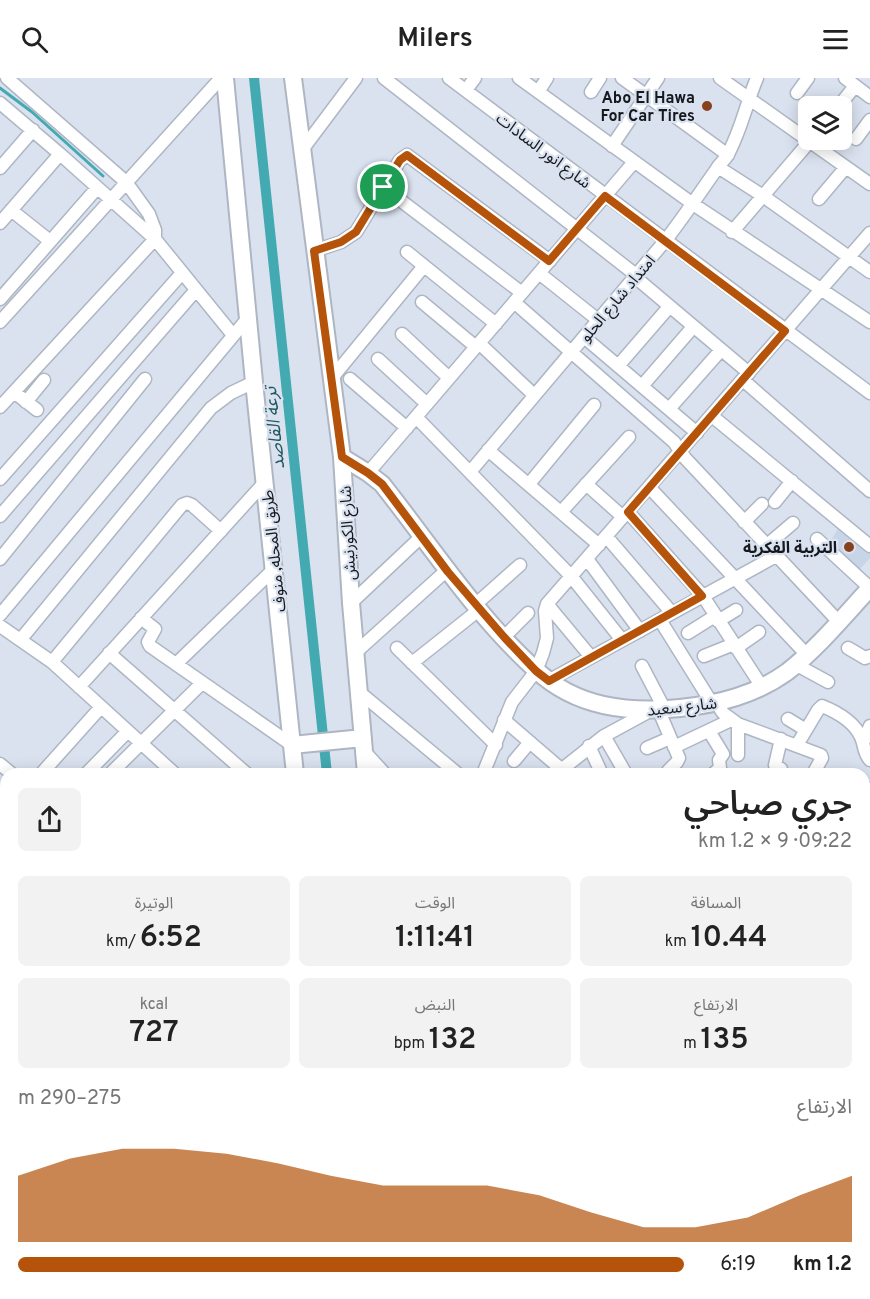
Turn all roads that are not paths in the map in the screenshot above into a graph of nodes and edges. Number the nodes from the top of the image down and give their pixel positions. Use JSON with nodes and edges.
{"nodes":[{"id":1,"x":7,"y":78,"type":"edge"},
{"id":2,"x":223,"y":78,"type":"edge"},
{"id":3,"x":293,"y":78,"type":"edge"},
{"id":4,"x":356,"y":78,"type":"edge"},
{"id":5,"x":384,"y":78,"type":"edge"},
{"id":6,"x":449,"y":78,"type":"edge"},
{"id":7,"x":475,"y":78,"type":"edge"},
{"id":8,"x":519,"y":78,"type":"edge"},
{"id":9,"x":547,"y":78,"type":"edge"},
{"id":10,"x":600,"y":78,"type":"edge"},
{"id":11,"x":622,"y":78,"type":"edge"},
{"id":12,"x":658,"y":78,"type":"edge"},
{"id":13,"x":720,"y":78,"type":"edge"},
{"id":14,"x":757,"y":78,"type":"edge"},
{"id":15,"x":808,"y":78,"type":"edge"},
{"id":16,"x":850,"y":82,"type":"edge"},
{"id":17,"x":466,"y":90,"type":"junction"},
{"id":18,"x":538,"y":92,"type":"junction"},
{"id":19,"x":591,"y":92,"type":"dead end"},
{"id":20,"x":797,"y":93,"type":"dead end"},
{"id":21,"x":645,"y":96,"type":"junction"},
{"id":22,"x":844,"y":96,"type":"edge"},
{"id":23,"x":870,"y":97,"type":"edge"},
{"id":24,"x":748,"y":98,"type":"junction"},
{"id":25,"x":0,"y":104,"type":"edge"},
{"id":26,"x":870,"y":120,"type":"edge"},
{"id":27,"x":33,"y":130,"type":"junction"},
{"id":28,"x":798,"y":133,"type":"edge"},
{"id":29,"x":856,"y":138,"type":"dead end"},
{"id":30,"x":612,"y":146,"type":"junction"},
{"id":31,"x":302,"y":150,"type":"junction"},
{"id":32,"x":802,"y":150,"type":"edge"},
{"id":33,"x":822,"y":150,"type":"edge"},
{"id":34,"x":60,"y":154,"type":"junction"},
{"id":35,"x":728,"y":155,"type":"junction"},
{"id":36,"x":634,"y":162,"type":"junction"},
{"id":37,"x":718,"y":167,"type":"junction"},
{"id":38,"x":846,"y":167,"type":"junction"},
{"id":39,"x":0,"y":168,"type":"edge"},
{"id":40,"x":126,"y":182,"type":"junction"},
{"id":41,"x":870,"y":184,"type":"edge"},
{"id":42,"x":383,"y":187,"type":"junction"},
{"id":43,"x":97,"y":188,"type":"junction"},
{"id":44,"x":605,"y":196,"type":"junction"},
{"id":45,"x":763,"y":196,"type":"junction"},
{"id":46,"x":819,"y":199,"type":"dead end"},
{"id":47,"x":110,"y":200,"type":"junction"},
{"id":48,"x":693,"y":204,"type":"junction"},
{"id":49,"x":11,"y":210,"type":"junction"},
{"id":50,"x":0,"y":223,"type":"edge"},
{"id":51,"x":577,"y":229,"type":"junction"},
{"id":52,"x":732,"y":232,"type":"junction"},
{"id":53,"x":870,"y":233,"type":"edge"},
{"id":54,"x":155,"y":239,"type":"junction"},
{"id":55,"x":50,"y":241,"type":"junction"},
{"id":56,"x":665,"y":241,"type":"junction"},
{"id":57,"x":314,"y":251,"type":"junction"},
{"id":58,"x":407,"y":252,"type":"dead end"},
{"id":59,"x":849,"y":257,"type":"junction"},
{"id":60,"x":549,"y":261,"type":"junction"},
{"id":61,"x":424,"y":266,"type":"junction"},
{"id":62,"x":870,"y":272,"type":"edge"},
{"id":63,"x":182,"y":273,"type":"junction"},
{"id":64,"x":539,"y":273,"type":"junction"},
{"id":65,"x":635,"y":276,"type":"junction"},
{"id":66,"x":196,"y":290,"type":"junction"},
{"id":67,"x":821,"y":290,"type":"junction"},
{"id":68,"x":518,"y":298,"type":"junction"},
{"id":69,"x":0,"y":299,"type":"edge"},
{"id":70,"x":422,"y":302,"type":"dead end"},
{"id":71,"x":669,"y":307,"type":"junction"},
{"id":72,"x":248,"y":318,"type":"junction"},
{"id":73,"x":598,"y":320,"type":"junction"},
{"id":74,"x":0,"y":322,"type":"edge"},
{"id":75,"x":870,"y":322,"type":"edge"},
{"id":76,"x":496,"y":324,"type":"junction"},
{"id":77,"x":693,"y":327,"type":"junction"},
{"id":78,"x":785,"y":331,"type":"junction"},
{"id":79,"x":233,"y":334,"type":"junction"},
{"id":80,"x":402,"y":334,"type":"dead end"},
{"id":81,"x":584,"y":337,"type":"junction"},
{"id":82,"x":477,"y":345,"type":"junction"},
{"id":83,"x":721,"y":350,"type":"junction"},
{"id":84,"x":571,"y":352,"type":"junction"},
{"id":85,"x":378,"y":359,"type":"dead end"},
{"id":86,"x":618,"y":366,"type":"junction"},
{"id":87,"x":746,"y":377,"type":"junction"},
{"id":88,"x":332,"y":378,"type":"junction"},
{"id":89,"x":449,"y":378,"type":"junction"},
{"id":90,"x":145,"y":379,"type":"dead end"},
{"id":91,"x":350,"y":379,"type":"dead end"},
{"id":92,"x":44,"y":380,"type":"dead end"},
{"id":93,"x":254,"y":382,"type":"junction"},
{"id":94,"x":642,"y":386,"type":"junction"},
{"id":95,"x":14,"y":392,"type":"junction"},
{"id":96,"x":870,"y":393,"type":"edge"},
{"id":97,"x":534,"y":395,"type":"junction"},
{"id":98,"x":26,"y":402,"type":"junction"},
{"id":99,"x":427,"y":404,"type":"junction"},
{"id":100,"x":594,"y":405,"type":"dead end"},
{"id":101,"x":0,"y":407,"type":"edge"},
{"id":102,"x":669,"y":409,"type":"junction"},
{"id":103,"x":37,"y":410,"type":"dead end"},
{"id":104,"x":712,"y":416,"type":"junction"},
{"id":105,"x":416,"y":417,"type":"junction"},
{"id":106,"x":406,"y":428,"type":"junction"},
{"id":107,"x":697,"y":433,"type":"junction"},
{"id":108,"x":629,"y":436,"type":"dead end"},
{"id":109,"x":488,"y":450,"type":"junction"},
{"id":110,"x":681,"y":451,"type":"junction"},
{"id":111,"x":342,"y":457,"type":"junction"},
{"id":112,"x":470,"y":472,"type":"junction"},
{"id":113,"x":368,"y":473,"type":"junction"},
{"id":114,"x":0,"y":479,"type":"edge"},
{"id":115,"x":792,"y":481,"type":"junction"},
{"id":116,"x":265,"y":482,"type":"junction"},
{"id":117,"x":528,"y":484,"type":"junction"},
{"id":118,"x":586,"y":484,"type":"junction"},
{"id":119,"x":649,"y":487,"type":"junction"},
{"id":120,"x":870,"y":491,"type":"edge"},
{"id":121,"x":775,"y":502,"type":"dead end"},
{"id":122,"x":762,"y":504,"type":"dead end"},
{"id":123,"x":561,"y":512,"type":"junction"},
{"id":124,"x":626,"y":515,"type":"junction"},
{"id":125,"x":0,"y":516,"type":"edge"},
{"id":126,"x":744,"y":522,"type":"junction"},
{"id":127,"x":793,"y":523,"type":"dead end"},
{"id":128,"x":221,"y":531,"type":"junction"},
{"id":129,"x":421,"y":537,"type":"junction"},
{"id":130,"x":816,"y":539,"type":"dead end"},
{"id":131,"x":603,"y":541,"type":"junction"},
{"id":132,"x":766,"y":546,"type":"junction"},
{"id":133,"x":870,"y":546,"type":"edge"},
{"id":134,"x":776,"y":556,"type":"junction"},
{"id":135,"x":0,"y":559,"type":"edge"},
{"id":136,"x":586,"y":559,"type":"junction"},
{"id":137,"x":520,"y":565,"type":"dead end"},
{"id":138,"x":275,"y":568,"type":"junction"},
{"id":139,"x":447,"y":570,"type":"junction"},
{"id":140,"x":571,"y":576,"type":"junction"},
{"id":141,"x":735,"y":578,"type":"junction"},
{"id":142,"x":869,"y":590,"type":"edge"},
{"id":143,"x":702,"y":596,"type":"junction"},
{"id":144,"x":351,"y":603,"type":"junction"},
{"id":145,"x":548,"y":604,"type":"junction"},
{"id":146,"x":736,"y":610,"type":"dead end"},
{"id":147,"x":486,"y":613,"type":"junction"},
{"id":148,"x":528,"y":613,"type":"dead end"},
{"id":149,"x":672,"y":613,"type":"junction"},
{"id":150,"x":0,"y":615,"type":"edge"},
{"id":151,"x":141,"y":618,"type":"junction"},
{"id":152,"x":717,"y":618,"type":"junction"},
{"id":153,"x":660,"y":620,"type":"junction"},
{"id":154,"x":838,"y":621,"type":"junction"},
{"id":155,"x":640,"y":630,"type":"junction"},
{"id":156,"x":2,"y":631,"type":"edge"},
{"id":157,"x":759,"y":632,"type":"dead end"},
{"id":158,"x":688,"y":633,"type":"dead end"},
{"id":159,"x":504,"y":637,"type":"junction"},
{"id":160,"x":21,"y":639,"type":"junction"},
{"id":161,"x":622,"y":640,"type":"junction"},
{"id":162,"x":735,"y":646,"type":"junction"},
{"id":163,"x":397,"y":648,"type":"dead end"},
{"id":164,"x":848,"y":648,"type":"dead end"},
{"id":165,"x":109,"y":653,"type":"junction"},
{"id":166,"x":355,"y":653,"type":"junction"},
{"id":167,"x":704,"y":656,"type":"dead end"},
{"id":168,"x":870,"y":656,"type":"edge"},
{"id":169,"x":591,"y":657,"type":"junction"},
{"id":170,"x":801,"y":659,"type":"junction"},
{"id":171,"x":52,"y":663,"type":"junction"},
{"id":172,"x":412,"y":663,"type":"junction"},
{"id":173,"x":176,"y":664,"type":"junction"},
{"id":174,"x":642,"y":666,"type":"dead end"},
{"id":175,"x":542,"y":676,"type":"junction"},
{"id":176,"x":202,"y":682,"type":"junction"},
{"id":177,"x":828,"y":682,"type":"dead end"},
{"id":178,"x":79,"y":687,"type":"junction"},
{"id":179,"x":762,"y":687,"type":"junction"},
{"id":180,"x":358,"y":691,"type":"junction"},
{"id":181,"x":715,"y":704,"type":"junction"},
{"id":182,"x":101,"y":707,"type":"junction"},
{"id":183,"x":175,"y":710,"type":"junction"},
{"id":184,"x":658,"y":711,"type":"junction"},
{"id":185,"x":788,"y":719,"type":"dead end"},
{"id":186,"x":504,"y":720,"type":"junction"},
{"id":187,"x":735,"y":722,"type":"junction"},
{"id":188,"x":870,"y":726,"type":"edge"},
{"id":189,"x":710,"y":730,"type":"junction"},
{"id":190,"x":806,"y":730,"type":"junction"},
{"id":191,"x":128,"y":731,"type":"junction"},
{"id":192,"x":604,"y":735,"type":"junction"},
{"id":193,"x":436,"y":738,"type":"dead end"},
{"id":194,"x":781,"y":740,"type":"junction"},
{"id":195,"x":530,"y":742,"type":"junction"},
{"id":196,"x":141,"y":743,"type":"junction"},
{"id":197,"x":358,"y":743,"type":"junction"},
{"id":198,"x":672,"y":743,"type":"junction"},
{"id":199,"x":863,"y":743,"type":"junction"},
{"id":200,"x":297,"y":745,"type":"junction"},
{"id":201,"x":496,"y":745,"type":"junction"},
{"id":202,"x":589,"y":746,"type":"junction"},
{"id":203,"x":797,"y":746,"type":"junction"},
{"id":204,"x":647,"y":748,"type":"dead end"},
{"id":205,"x":427,"y":749,"type":"junction"},
{"id":206,"x":738,"y":755,"type":"dead end"},
{"id":207,"x":870,"y":760,"type":"edge"},
{"id":208,"x":514,"y":761,"type":"dead end"},
{"id":209,"x":46,"y":768,"type":"edge"},
{"id":210,"x":92,"y":768,"type":"edge"},
{"id":211,"x":119,"y":768,"type":"edge"},
{"id":212,"x":168,"y":768,"type":"edge"},
{"id":213,"x":240,"y":768,"type":"edge"},
{"id":214,"x":295,"y":768,"type":"edge"},
{"id":215,"x":364,"y":768,"type":"edge"},
{"id":216,"x":380,"y":768,"type":"edge"},
{"id":217,"x":451,"y":768,"type":"edge"},
{"id":218,"x":488,"y":768,"type":"edge"},
{"id":219,"x":555,"y":768,"type":"edge"},
{"id":220,"x":562,"y":768,"type":"edge"},
{"id":221,"x":599,"y":768,"type":"edge"},
{"id":222,"x":623,"y":768,"type":"edge"},
{"id":223,"x":671,"y":768,"type":"edge"},
{"id":224,"x":720,"y":768,"type":"edge"},
{"id":225,"x":780,"y":768,"type":"edge"},
{"id":226,"x":816,"y":768,"type":"edge"}],
"edges":[{"from":1,"to":40,"type":"street"},
{"from":2,"to":40,"type":"street"},
{"from":2,"to":72,"type":"main road","name":"طريق المحله, منوف"},
{"from":3,"to":31,"type":"main road","name":"شارع الكورنيش"},
{"from":4,"to":31,"type":"street"},
{"from":5,"to":51,"type":"street"},
{"from":6,"to":17,"type":"street","name":"شارع انور السادات"},
{"from":7,"to":17,"type":"street"},
{"from":8,"to":18,"type":"street"},
{"from":9,"to":18,"type":"street"},
{"from":10,"to":19,"type":"street"},
{"from":11,"to":21,"type":"street"},
{"from":12,"to":21,"type":"street"},
{"from":13,"to":24,"type":"street"},
{"from":14,"to":24,"type":"street","name":"امتداد شارع الحلو"},
{"from":15,"to":20,"type":"street"},
{"from":16,"to":22,"type":"street"},
{"from":16,"to":23,"type":"street"},
{"from":17,"to":44,"type":"street","name":"شارع انور السادات"},
{"from":18,"to":30,"type":"street"},
{"from":21,"to":30,"type":"street"},
{"from":21,"to":35,"type":"street"},
{"from":24,"to":28,"type":"street"},
{"from":24,"to":35,"type":"street","name":"امتداد شارع الحلو"},
{"from":25,"to":27,"type":"street"},
{"from":26,"to":29,"type":"street"},
{"from":27,"to":34,"type":"street"},
{"from":27,"to":39,"type":"street"},
{"from":30,"to":36,"type":"street"},
{"from":31,"to":57,"type":"main road","name":"شارع الكورنيش"},
{"from":32,"to":45,"type":"street"},
{"from":33,"to":38,"type":"street"},
{"from":34,"to":43,"type":"street"},
{"from":34,"to":49,"type":"street"},
{"from":35,"to":37,"type":"street","name":"امتداد شارع الحلو"},
{"from":36,"to":44,"type":"street"},
{"from":36,"to":48,"type":"street"},
{"from":37,"to":45,"type":"street"},
{"from":37,"to":48,"type":"street","name":"امتداد شارع الحلو"},
{"from":38,"to":41,"type":"street"},
{"from":38,"to":46,"type":"street"},
{"from":40,"to":47,"type":"street"},
{"from":40,"to":54,"type":"street"},
{"from":42,"to":57,"type":"street"},
{"from":42,"to":60,"type":"street"},
{"from":42,"to":68,"type":"street"},
{"from":43,"to":47,"type":"street"},
{"from":43,"to":55,"type":"street"},
{"from":44,"to":51,"type":"street"},
{"from":44,"to":56,"type":"street","name":"شارع انور السادات"},
{"from":45,"to":52,"type":"street"},
{"from":45,"to":59,"type":"street"},
{"from":47,"to":54,"type":"street"},
{"from":47,"to":74,"type":"street"},
{"from":48,"to":52,"type":"street"},
{"from":48,"to":56,"type":"street","name":"امتداد شارع الحلو"},
{"from":49,"to":50,"type":"street"},
{"from":49,"to":55,"type":"street"},
{"from":51,"to":60,"type":"street"},
{"from":51,"to":65,"type":"street"},
{"from":52,"to":67,"type":"street"},
{"from":53,"to":59,"type":"street"},
{"from":54,"to":63,"type":"street"},
{"from":54,"to":95,"type":"street"},
{"from":55,"to":69,"type":"street"},
{"from":56,"to":65,"type":"street","name":"امتداد شارع الحلو"},
{"from":56,"to":78,"type":"street","name":"شارع انور السادات"},
{"from":57,"to":88,"type":"main road","name":"شارع الكورنيش"},
{"from":58,"to":61,"type":"street"},
{"from":59,"to":62,"type":"street"},
{"from":59,"to":67,"type":"street"},
{"from":60,"to":64,"type":"street"},
{"from":61,"to":76,"type":"street"},
{"from":61,"to":88,"type":"street"},
{"from":63,"to":66,"type":"street"},
{"from":63,"to":114,"type":"street"},
{"from":64,"to":68,"type":"street"},
{"from":64,"to":73,"type":"street"},
{"from":65,"to":71,"type":"street"},
{"from":65,"to":73,"type":"street","name":"امتداد شارع الحلو"},
{"from":66,"to":79,"type":"street"},
{"from":66,"to":125,"type":"street"},
{"from":67,"to":75,"type":"street"},
{"from":67,"to":78,"type":"street"},
{"from":68,"to":76,"type":"street"},
{"from":68,"to":84,"type":"street"},
{"from":70,"to":82,"type":"street"},
{"from":71,"to":77,"type":"street"},
{"from":71,"to":86,"type":"street"},
{"from":72,"to":79,"type":"street"},
{"from":72,"to":93,"type":"main road","name":"طريق المحله, منوف"},
{"from":73,"to":81,"type":"street","name":"امتداد شارع الحلو"},
{"from":76,"to":82,"type":"street"},
{"from":77,"to":83,"type":"street"},
{"from":77,"to":94,"type":"street"},
{"from":78,"to":87,"type":"street"},
{"from":78,"to":96,"type":"street","name":"شارع انور السادات"},
{"from":79,"to":150,"type":"street"},
{"from":80,"to":89,"type":"street"},
{"from":81,"to":84,"type":"street","name":"امتداد شارع الحلو"},
{"from":81,"to":86,"type":"street"},
{"from":82,"to":89,"type":"street"},
{"from":82,"to":97,"type":"street"},
{"from":83,"to":87,"type":"street"},
{"from":83,"to":102,"type":"street"},
{"from":84,"to":97,"type":"street","name":"امتداد شارع الحلو"},
{"from":84,"to":110,"type":"street"},
{"from":85,"to":99,"type":"street"},
{"from":86,"to":94,"type":"street"},
{"from":87,"to":104,"type":"street"},
{"from":87,"to":120,"type":"street"},
{"from":88,"to":111,"type":"main road","name":"شارع الكورنيش"},
{"from":89,"to":99,"type":"street"},
{"from":90,"to":135,"type":"street"},
{"from":91,"to":106,"type":"street"},
{"from":92,"to":98,"type":"street"},
{"from":93,"to":116,"type":"main road","name":"طريق المحله, منوف"},
{"from":93,"to":160,"type":"street"},
{"from":94,"to":102,"type":"street"},
{"from":95,"to":98,"type":"street"},
{"from":95,"to":101,"type":"street"},
{"from":97,"to":109,"type":"street","name":"امتداد شارع الحلو"},
{"from":98,"to":103,"type":"street"},
{"from":99,"to":105,"type":"street"},
{"from":100,"to":117,"type":"street"},
{"from":102,"to":107,"type":"street"},
{"from":104,"to":107,"type":"street"},
{"from":104,"to":115,"type":"street"},
{"from":105,"to":106,"type":"street"},
{"from":105,"to":112,"type":"street"},
{"from":106,"to":113,"type":"street"},
{"from":107,"to":110,"type":"street"},
{"from":108,"to":118,"type":"street"},
{"from":109,"to":112,"type":"street","name":"امتداد شارع الحلو"},
{"from":109,"to":117,"type":"street"},
{"from":110,"to":119,"type":"street"},
{"from":110,"to":126,"type":"street"},
{"from":111,"to":113,"type":"main road","name":"شارع سعيد"},
{"from":111,"to":144,"type":"main road","name":"شارع الكورنيش"},
{"from":112,"to":140,"type":"street"},
{"from":113,"to":129,"type":"main road","name":"شارع سعيد"},
{"from":115,"to":121,"type":"street"},
{"from":115,"to":133,"type":"street"},
{"from":116,"to":128,"type":"street"},
{"from":116,"to":138,"type":"main road","name":"طريق المحله, منوف"},
{"from":117,"to":123,"type":"street"},
{"from":118,"to":123,"type":"street"},
{"from":118,"to":124,"type":"street"},
{"from":119,"to":124,"type":"street"},
{"from":119,"to":141,"type":"street"},
{"from":122,"to":126,"type":"street"},
{"from":123,"to":131,"type":"street"},
{"from":124,"to":131,"type":"street"},
{"from":124,"to":143,"type":"street"},
{"from":126,"to":132,"type":"street"},
{"from":127,"to":132,"type":"street"},
{"from":128,"to":151,"type":"street"},
{"from":128,"to":171,"type":"street"},
{"from":129,"to":139,"type":"main road","name":"شارع سعيد"},
{"from":129,"to":144,"type":"street"},
{"from":130,"to":142,"type":"street"},
{"from":131,"to":136,"type":"street"},
{"from":131,"to":149,"type":"street"},
{"from":132,"to":134,"type":"street"},
{"from":134,"to":141,"type":"street"},
{"from":134,"to":154,"type":"street"},
{"from":136,"to":140,"type":"street"},
{"from":136,"to":155,"type":"street"},
{"from":137,"to":147,"type":"street"},
{"from":138,"to":173,"type":"street"},
{"from":138,"to":200,"type":"main road","name":"طريق المحله, منوف"},
{"from":139,"to":147,"type":"main road","name":"شارع سعيد"},
{"from":139,"to":166,"type":"street"},
{"from":140,"to":145,"type":"street"},
{"from":140,"to":161,"type":"street"},
{"from":141,"to":143,"type":"street"},
{"from":141,"to":170,"type":"street"},
{"from":142,"to":154,"type":"main road","name":"شارع سعيد"},
{"from":143,"to":149,"type":"street"},
{"from":143,"to":152,"type":"street"},
{"from":144,"to":166,"type":"main road","name":"شارع الكورنيش"},
{"from":145,"to":169,"type":"street"},
{"from":145,"to":175,"type":"street"},
{"from":146,"to":152,"type":"street"},
{"from":147,"to":159,"type":"main road","name":"شارع سعيد"},
{"from":147,"to":172,"type":"street"},
{"from":148,"to":159,"type":"street"},
{"from":149,"to":153,"type":"street"},
{"from":151,"to":165,"type":"street"},
{"from":151,"to":173,"type":"street"},
{"from":152,"to":158,"type":"street"},
{"from":152,"to":162,"type":"street"},
{"from":153,"to":155,"type":"street"},
{"from":153,"to":181,"type":"street"},
{"from":154,"to":170,"type":"main road","name":"شارع سعيد"},
{"from":155,"to":161,"type":"street"},
{"from":156,"to":160,"type":"street"},
{"from":157,"to":162,"type":"street"},
{"from":159,"to":175,"type":"main road","name":"شارع سعيد"},
{"from":160,"to":171,"type":"street"},
{"from":161,"to":169,"type":"street"},
{"from":162,"to":167,"type":"street"},
{"from":162,"to":179,"type":"street"},
{"from":163,"to":172,"type":"street"},
{"from":164,"to":168,"type":"street"},
{"from":165,"to":178,"type":"street"},
{"from":165,"to":183,"type":"street"},
{"from":166,"to":180,"type":"main road","name":"شارع الكورنيش"},
{"from":169,"to":175,"type":"street"},
{"from":170,"to":177,"type":"street"},
{"from":170,"to":179,"type":"main road","name":"شارع سعيد"},
{"from":171,"to":178,"type":"street"},
{"from":172,"to":201,"type":"street"},
{"from":173,"to":176,"type":"street"},
{"from":174,"to":184,"type":"street"},
{"from":175,"to":184,"type":"main road","name":"شارع سعيد"},
{"from":175,"to":186,"type":"street"},
{"from":176,"to":183,"type":"street"},
{"from":176,"to":200,"type":"street"},
{"from":178,"to":182,"type":"street"},
{"from":179,"to":181,"type":"main road","name":"شارع سعيد"},
{"from":180,"to":197,"type":"main road","name":"شارع الكورنيش"},
{"from":180,"to":205,"type":"street"},
{"from":181,"to":184,"type":"main road","name":"شارع سعيد"},
{"from":181,"to":187,"type":"street"},
{"from":182,"to":191,"type":"street"},
{"from":182,"to":209,"type":"street"},
{"from":183,"to":196,"type":"street"},
{"from":183,"to":213,"type":"street"},
{"from":184,"to":192,"type":"street"},
{"from":184,"to":198,"type":"street"},
{"from":185,"to":190,"type":"street"},
{"from":186,"to":195,"type":"street"},
{"from":186,"to":201,"type":"street"},
{"from":187,"to":189,"type":"street"},
{"from":187,"to":194,"type":"street"},
{"from":187,"to":206,"type":"street"},
{"from":188,"to":199,"type":"street"},
{"from":189,"to":198,"type":"street"},
{"from":189,"to":224,"type":"street"},
{"from":190,"to":199,"type":"street"},
{"from":190,"to":203,"type":"street"},
{"from":191,"to":196,"type":"street"},
{"from":191,"to":210,"type":"street"},
{"from":192,"to":202,"type":"street"},
{"from":192,"to":222,"type":"street"},
{"from":193,"to":205,"type":"street"},
{"from":194,"to":203,"type":"street"},
{"from":194,"to":225,"type":"street"},
{"from":195,"to":208,"type":"street"},
{"from":195,"to":219,"type":"street"},
{"from":196,"to":211,"type":"street"},
{"from":196,"to":212,"type":"street"},
{"from":197,"to":200,"type":"main road"},
{"from":197,"to":215,"type":"main road","name":"شارع الكورنيش"},
{"from":197,"to":216,"type":"street"},
{"from":198,"to":204,"type":"street"},
{"from":198,"to":223,"type":"street"},
{"from":199,"to":207,"type":"street"},
{"from":200,"to":214,"type":"main road","name":"طريق المحله, منوف"},
{"from":201,"to":218,"type":"street"},
{"from":202,"to":220,"type":"street"},
{"from":202,"to":221,"type":"street"},
{"from":203,"to":226,"type":"street"},
{"from":205,"to":217,"type":"street"}]}
